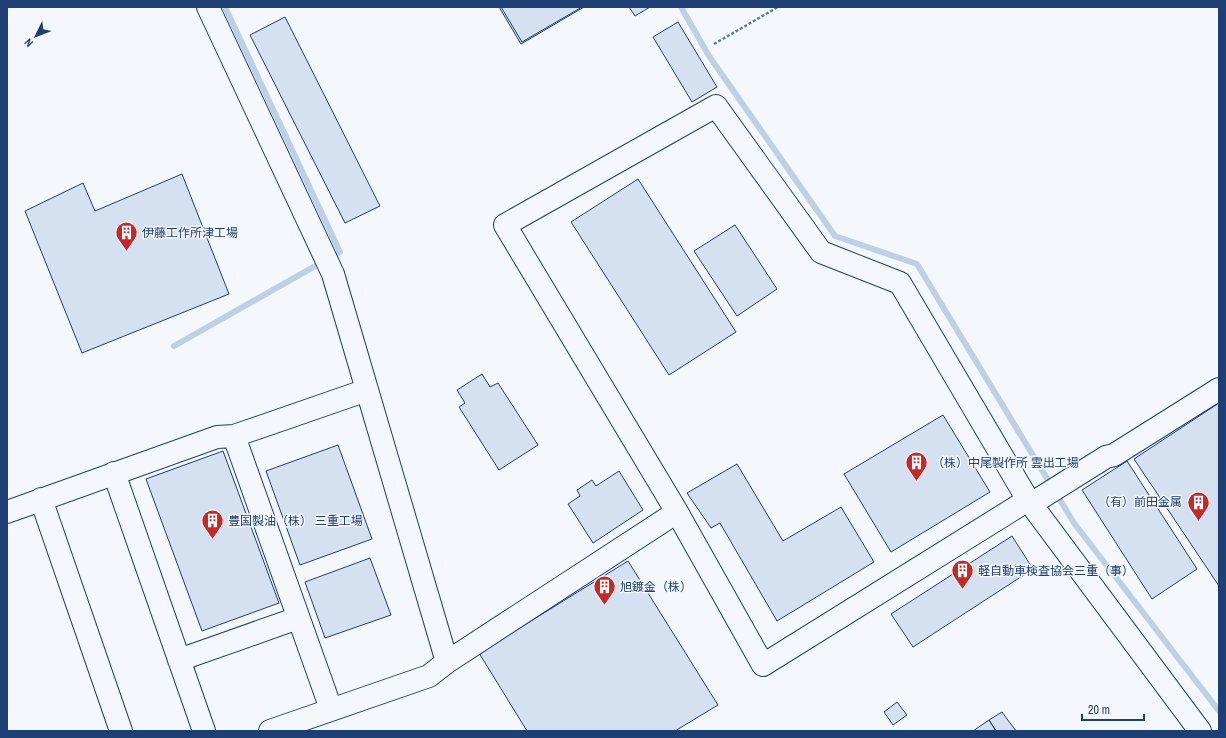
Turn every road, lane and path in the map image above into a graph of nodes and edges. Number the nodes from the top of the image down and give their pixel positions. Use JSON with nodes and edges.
{"nodes":[{"id":1,"x":208,"y":7,"type":"edge"},
{"id":2,"x":778,"y":7,"type":"edge"},
{"id":3,"x":714,"y":44,"type":"dead end"},
{"id":4,"x":1219,"y":389,"type":"edge"},
{"id":5,"x":367,"y":390,"type":"junction"},
{"id":6,"x":234,"y":436,"type":"junction"},
{"id":7,"x":114,"y":473,"type":"junction"},
{"id":8,"x":41,"y":499,"type":"junction"},
{"id":9,"x":1034,"y":500,"type":"junction"},
{"id":10,"x":7,"y":512,"type":"edge"},
{"id":11,"x":677,"y":512,"type":"junction"},
{"id":12,"x":298,"y":618,"type":"junction"},
{"id":13,"x":179,"y":660,"type":"junction"},
{"id":14,"x":447,"y":662,"type":"junction"},
{"id":15,"x":331,"y":709,"type":"junction"},
{"id":16,"x":122,"y":731,"type":"edge"},
{"id":17,"x":204,"y":731,"type":"edge"},
{"id":18,"x":270,"y":731,"type":"edge"},
{"id":19,"x":1200,"y":731,"type":"edge"}],
"edges":[{"from":1,"to":5,"type":"street"},
{"from":2,"to":3,"type":"path"},
{"from":4,"to":9,"type":"street"},
{"from":5,"to":6,"type":"street"},
{"from":5,"to":14,"type":"street"},
{"from":6,"to":7,"type":"street"},
{"from":6,"to":12,"type":"street"},
{"from":7,"to":8,"type":"street"},
{"from":7,"to":13,"type":"street"},
{"from":8,"to":10,"type":"street"},
{"from":8,"to":16,"type":"street"},
{"from":9,"to":11,"type":"street"},
{"from":9,"to":11,"type":"street"},
{"from":9,"to":19,"type":"street"},
{"from":11,"to":14,"type":"street"},
{"from":12,"to":13,"type":"street"},
{"from":12,"to":15,"type":"street"},
{"from":13,"to":17,"type":"street"},
{"from":14,"to":15,"type":"street"},
{"from":15,"to":18,"type":"street"}]}
